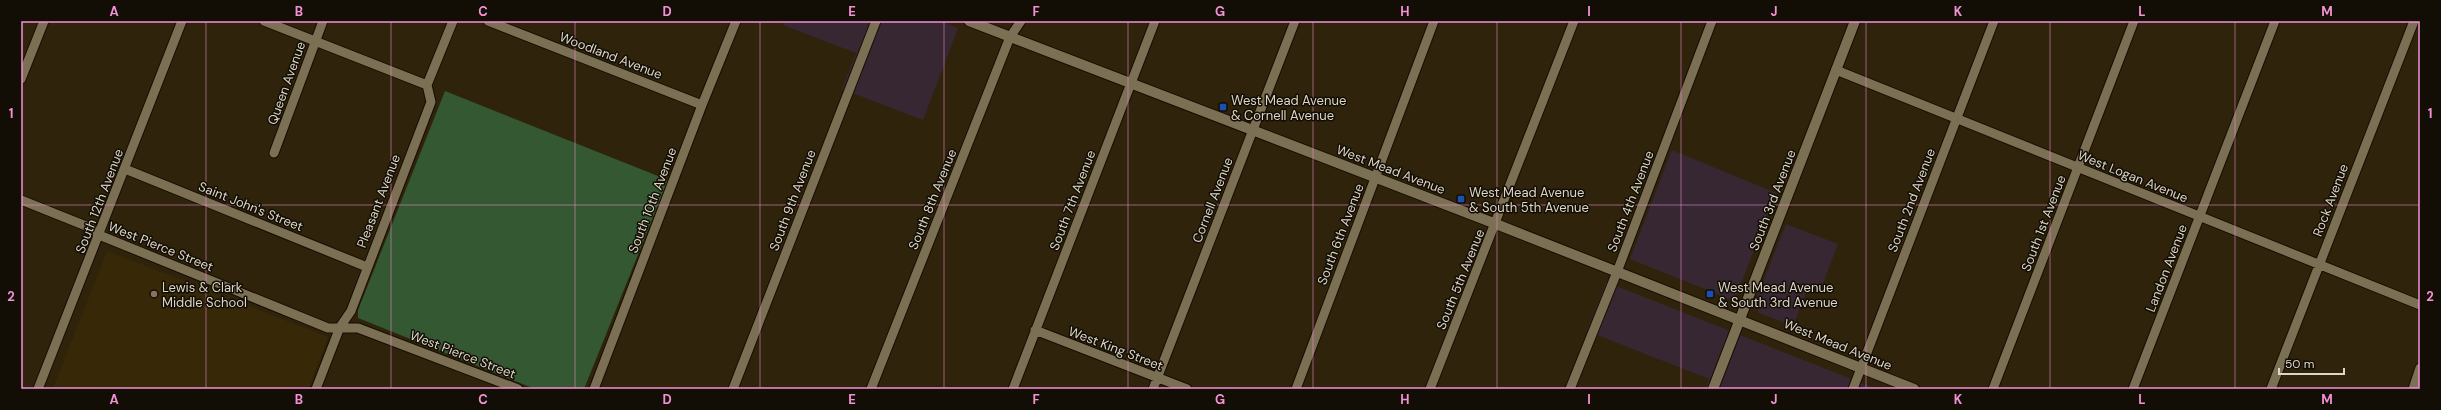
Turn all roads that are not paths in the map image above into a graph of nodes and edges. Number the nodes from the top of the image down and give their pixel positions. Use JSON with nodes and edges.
{"nodes":[{"id":1,"x":44,"y":21,"type":"edge"},
{"id":2,"x":182,"y":21,"type":"edge"},
{"id":3,"x":264,"y":21,"type":"edge"},
{"id":4,"x":323,"y":21,"type":"edge"},
{"id":5,"x":453,"y":21,"type":"edge"},
{"id":6,"x":488,"y":21,"type":"edge"},
{"id":7,"x":736,"y":21,"type":"edge"},
{"id":8,"x":876,"y":21,"type":"edge"},
{"id":9,"x":969,"y":21,"type":"edge"},
{"id":10,"x":1021,"y":21,"type":"edge"},
{"id":11,"x":1155,"y":21,"type":"edge"},
{"id":12,"x":1295,"y":21,"type":"edge"},
{"id":13,"x":1434,"y":21,"type":"edge"},
{"id":14,"x":1574,"y":21,"type":"edge"},
{"id":15,"x":1711,"y":21,"type":"edge"},
{"id":16,"x":1855,"y":21,"type":"edge"},
{"id":17,"x":1994,"y":21,"type":"edge"},
{"id":18,"x":2134,"y":21,"type":"edge"},
{"id":19,"x":2275,"y":21,"type":"edge"},
{"id":20,"x":2414,"y":22,"type":"edge"},
{"id":21,"x":1010,"y":38,"type":"junction"},
{"id":22,"x":315,"y":41,"type":"junction"},
{"id":23,"x":1836,"y":70,"type":"junction"},
{"id":24,"x":21,"y":79,"type":"edge"},
{"id":25,"x":1131,"y":84,"type":"junction"},
{"id":26,"x":428,"y":85,"type":"junction"},
{"id":27,"x":702,"y":105,"type":"junction"},
{"id":28,"x":1956,"y":119,"type":"junction"},
{"id":29,"x":1253,"y":131,"type":"junction"},
{"id":30,"x":274,"y":154,"type":"dead end"},
{"id":31,"x":2078,"y":168,"type":"junction"},
{"id":32,"x":125,"y":170,"type":"junction"},
{"id":33,"x":1375,"y":177,"type":"junction"},
{"id":34,"x":21,"y":200,"type":"edge"},
{"id":35,"x":2200,"y":218,"type":"junction"},
{"id":36,"x":1496,"y":224,"type":"junction"},
{"id":37,"x":99,"y":235,"type":"junction"},
{"id":38,"x":2319,"y":265,"type":"junction"},
{"id":39,"x":367,"y":267,"type":"junction"},
{"id":40,"x":1617,"y":272,"type":"junction"},
{"id":41,"x":2420,"y":305,"type":"edge"},
{"id":42,"x":1740,"y":320,"type":"junction"},
{"id":43,"x":340,"y":327,"type":"junction"},
{"id":44,"x":1035,"y":330,"type":"junction"},
{"id":45,"x":1862,"y":367,"type":"junction"},
{"id":46,"x":2420,"y":368,"type":"edge"},
{"id":47,"x":1157,"y":378,"type":"junction"},
{"id":48,"x":38,"y":389,"type":"edge"},
{"id":49,"x":316,"y":389,"type":"edge"},
{"id":50,"x":518,"y":389,"type":"edge"},
{"id":51,"x":594,"y":389,"type":"edge"},
{"id":52,"x":733,"y":389,"type":"edge"},
{"id":53,"x":871,"y":389,"type":"edge"},
{"id":54,"x":1013,"y":389,"type":"edge"},
{"id":55,"x":1153,"y":389,"type":"edge"},
{"id":56,"x":1186,"y":389,"type":"edge"},
{"id":57,"x":1296,"y":389,"type":"edge"},
{"id":58,"x":1430,"y":389,"type":"edge"},
{"id":59,"x":1570,"y":389,"type":"edge"},
{"id":60,"x":1713,"y":389,"type":"edge"},
{"id":61,"x":1853,"y":389,"type":"edge"},
{"id":62,"x":1914,"y":389,"type":"edge"},
{"id":63,"x":1993,"y":389,"type":"edge"},
{"id":64,"x":2133,"y":389,"type":"edge"},
{"id":65,"x":2271,"y":389,"type":"edge"},
{"id":66,"x":2413,"y":389,"type":"edge"}],
"edges":[{"from":1,"to":24,"type":"street"},
{"from":2,"to":32,"type":"street","name":"South 12th Avenue"},
{"from":3,"to":22,"type":"street"},
{"from":4,"to":22,"type":"street","name":"Queen Avenue"},
{"from":5,"to":26,"type":"street","name":"Pleasant Avenue"},
{"from":6,"to":27,"type":"street","name":"Woodland Avenue"},
{"from":7,"to":27,"type":"street","name":"South 10th Avenue"},
{"from":8,"to":52,"type":"street","name":"South 9th Avenue"},
{"from":9,"to":21,"type":"street","name":"West Mead Avenue"},
{"from":10,"to":21,"type":"street","name":"South 8th Avenue"},
{"from":11,"to":25,"type":"street","name":"South 7th Avenue"},
{"from":12,"to":29,"type":"street","name":"Cornell Avenue"},
{"from":13,"to":33,"type":"street","name":"South 6th Avenue"},
{"from":14,"to":36,"type":"street","name":"South 5th Avenue"},
{"from":15,"to":40,"type":"street","name":"South 4th Avenue"},
{"from":16,"to":23,"type":"street","name":"South 3rd Avenue"},
{"from":17,"to":28,"type":"street","name":"South 2nd Avenue"},
{"from":18,"to":31,"type":"street","name":"South 1st Avenue"},
{"from":19,"to":35,"type":"street","name":"Landon Avenue"},
{"from":20,"to":38,"type":"street","name":"Rock Avenue"},
{"from":21,"to":25,"type":"street","name":"West Mead Avenue"},
{"from":21,"to":53,"type":"street","name":"South 8th Avenue"},
{"from":22,"to":26,"type":"street"},
{"from":22,"to":30,"type":"street","name":"Queen Avenue"},
{"from":23,"to":28,"type":"street","name":"West Logan Avenue"},
{"from":23,"to":42,"type":"street","name":"South 3rd Avenue"},
{"from":25,"to":29,"type":"street","name":"West Mead Avenue"},
{"from":25,"to":44,"type":"street","name":"South 7th Avenue"},
{"from":26,"to":39,"type":"street","name":"Pleasant Avenue"},
{"from":27,"to":51,"type":"street","name":"South 10th Avenue"},
{"from":28,"to":31,"type":"street","name":"West Logan Avenue"},
{"from":28,"to":45,"type":"street","name":"South 2nd Avenue"},
{"from":29,"to":33,"type":"street","name":"West Mead Avenue"},
{"from":29,"to":47,"type":"street","name":"Cornell Avenue"},
{"from":31,"to":35,"type":"street","name":"West Logan Avenue"},
{"from":31,"to":63,"type":"street","name":"South 1st Avenue"},
{"from":32,"to":37,"type":"street","name":"South 12th Avenue"},
{"from":32,"to":39,"type":"street","name":"Saint John's Street"},
{"from":33,"to":36,"type":"street","name":"West Mead Avenue"},
{"from":33,"to":57,"type":"street","name":"South 6th Avenue"},
{"from":34,"to":37,"type":"street","name":"West Pierce Street"},
{"from":35,"to":38,"type":"street","name":"West Logan Avenue"},
{"from":35,"to":64,"type":"street","name":"Landon Avenue"},
{"from":36,"to":40,"type":"street","name":"West Mead Avenue"},
{"from":36,"to":58,"type":"street","name":"South 5th Avenue"},
{"from":37,"to":43,"type":"street","name":"West Pierce Street"},
{"from":37,"to":48,"type":"street","name":"South 12th Avenue"},
{"from":38,"to":41,"type":"street","name":"West Logan Avenue"},
{"from":38,"to":65,"type":"street","name":"Rock Avenue"},
{"from":39,"to":43,"type":"street","name":"Pleasant Avenue"},
{"from":40,"to":42,"type":"street","name":"West Mead Avenue"},
{"from":40,"to":59,"type":"street","name":"South 4th Avenue"},
{"from":42,"to":45,"type":"street","name":"West Mead Avenue"},
{"from":42,"to":60,"type":"street","name":"South 3rd Avenue"},
{"from":43,"to":49,"type":"street","name":"Pleasant Avenue"},
{"from":43,"to":50,"type":"street","name":"West Pierce Street"},
{"from":44,"to":47,"type":"street","name":"West King Street"},
{"from":44,"to":54,"type":"street","name":"South 7th Avenue"},
{"from":45,"to":61,"type":"street","name":"South 2nd Avenue"},
{"from":45,"to":62,"type":"street","name":"West Mead Avenue"},
{"from":46,"to":66,"type":"street"},
{"from":47,"to":55,"type":"street","name":"Cornell Avenue"},
{"from":47,"to":56,"type":"street","name":"West King Street"}]}
